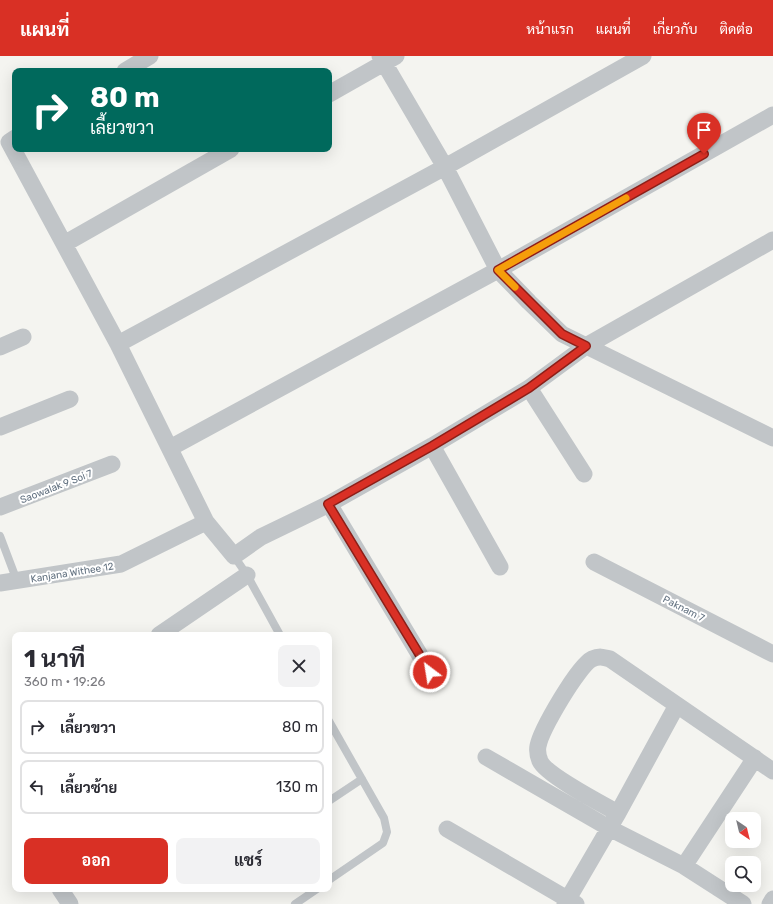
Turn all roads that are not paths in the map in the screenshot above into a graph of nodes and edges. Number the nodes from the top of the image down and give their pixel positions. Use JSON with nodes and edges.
{"nodes":[{"id":1,"x":150,"y":56,"type":"edge"},
{"id":2,"x":643,"y":56,"type":"edge"},
{"id":3,"x":386,"y":58,"type":"edge"},
{"id":4,"x":130,"y":68,"type":"edge"},
{"id":5,"x":332,"y":92,"type":"edge"},
{"id":6,"x":773,"y":115,"type":"edge"},
{"id":7,"x":12,"y":140,"type":"edge"},
{"id":8,"x":12,"y":149,"type":"edge"},
{"id":9,"x":13,"y":152,"type":"edge"},
{"id":10,"x":226,"y":152,"type":"edge"},
{"id":11,"x":445,"y":167,"type":"junction"},
{"id":12,"x":773,"y":240,"type":"edge"},
{"id":13,"x":64,"y":244,"type":"junction"},
{"id":14,"x":498,"y":270,"type":"junction"},
{"id":15,"x":24,"y":337,"type":"dead end"},
{"id":16,"x":118,"y":344,"type":"junction"},
{"id":17,"x":586,"y":346,"type":"junction"},
{"id":18,"x":0,"y":347,"type":"edge"},
{"id":19,"x":529,"y":388,"type":"junction"},
{"id":20,"x":70,"y":399,"type":"dead end"},
{"id":21,"x":0,"y":427,"type":"edge"},
{"id":22,"x":773,"y":438,"type":"edge"},
{"id":23,"x":432,"y":446,"type":"junction"},
{"id":24,"x":170,"y":448,"type":"junction"},
{"id":25,"x":112,"y":464,"type":"dead end"},
{"id":26,"x":584,"y":474,"type":"dead end"},
{"id":27,"x":328,"y":504,"type":"junction"},
{"id":28,"x":0,"y":507,"type":"edge"},
{"id":29,"x":206,"y":522,"type":"junction"},
{"id":30,"x":0,"y":536,"type":"edge"},
{"id":31,"x":234,"y":556,"type":"junction"},
{"id":32,"x":594,"y":562,"type":"dead end"},
{"id":33,"x":500,"y":567,"type":"dead end"},
{"id":34,"x":247,"y":575,"type":"junction"},
{"id":35,"x":8,"y":582,"type":"edge"},
{"id":36,"x":163,"y":632,"type":"edge"},
{"id":37,"x":278,"y":632,"type":"edge"},
{"id":38,"x":773,"y":654,"type":"edge"},
{"id":39,"x":430,"y":672,"type":"dead end"},
{"id":40,"x":677,"y":705,"type":"junction"},
{"id":41,"x":332,"y":726,"type":"edge"},
{"id":42,"x":486,"y":757,"type":"dead end"},
{"id":43,"x":755,"y":758,"type":"junction"},
{"id":44,"x":773,"y":771,"type":"edge"},
{"id":45,"x":362,"y":779,"type":"junction"},
{"id":46,"x":332,"y":799,"type":"edge"},
{"id":47,"x":618,"y":813,"type":"junction"},
{"id":48,"x":609,"y":828,"type":"junction"},
{"id":49,"x":447,"y":830,"type":"dead end"},
{"id":50,"x":684,"y":866,"type":"junction"},
{"id":51,"x":332,"y":878,"type":"edge"},
{"id":52,"x":62,"y":892,"type":"edge"},
{"id":53,"x":313,"y":892,"type":"edge"},
{"id":54,"x":773,"y":899,"type":"edge"},
{"id":55,"x":570,"y":902,"type":"edge"},
{"id":56,"x":70,"y":904,"type":"edge"},
{"id":57,"x":295,"y":904,"type":"edge"},
{"id":58,"x":743,"y":904,"type":"edge"},
{"id":59,"x":770,"y":904,"type":"edge"}],
"edges":[{"from":1,"to":4,"type":"street"},
{"from":2,"to":11,"type":"street"},
{"from":3,"to":5,"type":"street"},
{"from":3,"to":11,"type":"street"},
{"from":6,"to":14,"type":"street"},
{"from":7,"to":8,"type":"street"},
{"from":9,"to":13,"type":"street"},
{"from":10,"to":13,"type":"street"},
{"from":11,"to":14,"type":"street"},
{"from":11,"to":16,"type":"street"},
{"from":12,"to":17,"type":"street"},
{"from":13,"to":16,"type":"street"},
{"from":14,"to":17,"type":"street"},
{"from":14,"to":24,"type":"street"},
{"from":15,"to":18,"type":"street"},
{"from":16,"to":24,"type":"street"},
{"from":17,"to":19,"type":"street"},
{"from":17,"to":22,"type":"street"},
{"from":19,"to":23,"type":"street"},
{"from":19,"to":26,"type":"street"},
{"from":20,"to":21,"type":"street"},
{"from":23,"to":27,"type":"street"},
{"from":23,"to":33,"type":"street"},
{"from":24,"to":29,"type":"street"},
{"from":25,"to":28,"type":"street","name":"Saowalak 9 Soi 7"},
{"from":27,"to":31,"type":"street"},
{"from":27,"to":39,"type":"street"},
{"from":29,"to":31,"type":"street"},
{"from":29,"to":35,"type":"street","name":"Kanjana Withee 12"},
{"from":30,"to":35,"type":"lane"},
{"from":31,"to":34,"type":"lane"},
{"from":32,"to":38,"type":"street","name":"Paknam 7"},
{"from":34,"to":36,"type":"street"},
{"from":34,"to":37,"type":"lane"},
{"from":40,"to":43,"type":"street"},
{"from":40,"to":47,"type":"street"},
{"from":40,"to":47,"type":"street"},
{"from":41,"to":45,"type":"lane"},
{"from":42,"to":48,"type":"street"},
{"from":43,"to":44,"type":"street"},
{"from":43,"to":50,"type":"street"},
{"from":45,"to":46,"type":"lane"},
{"from":45,"to":51,"type":"lane"},
{"from":47,"to":48,"type":"street"},
{"from":48,"to":50,"type":"street"},
{"from":48,"to":55,"type":"street"},
{"from":49,"to":55,"type":"street"},
{"from":50,"to":58,"type":"street"},
{"from":52,"to":56,"type":"street"},
{"from":53,"to":57,"type":"lane"},
{"from":54,"to":59,"type":"street"}]}
